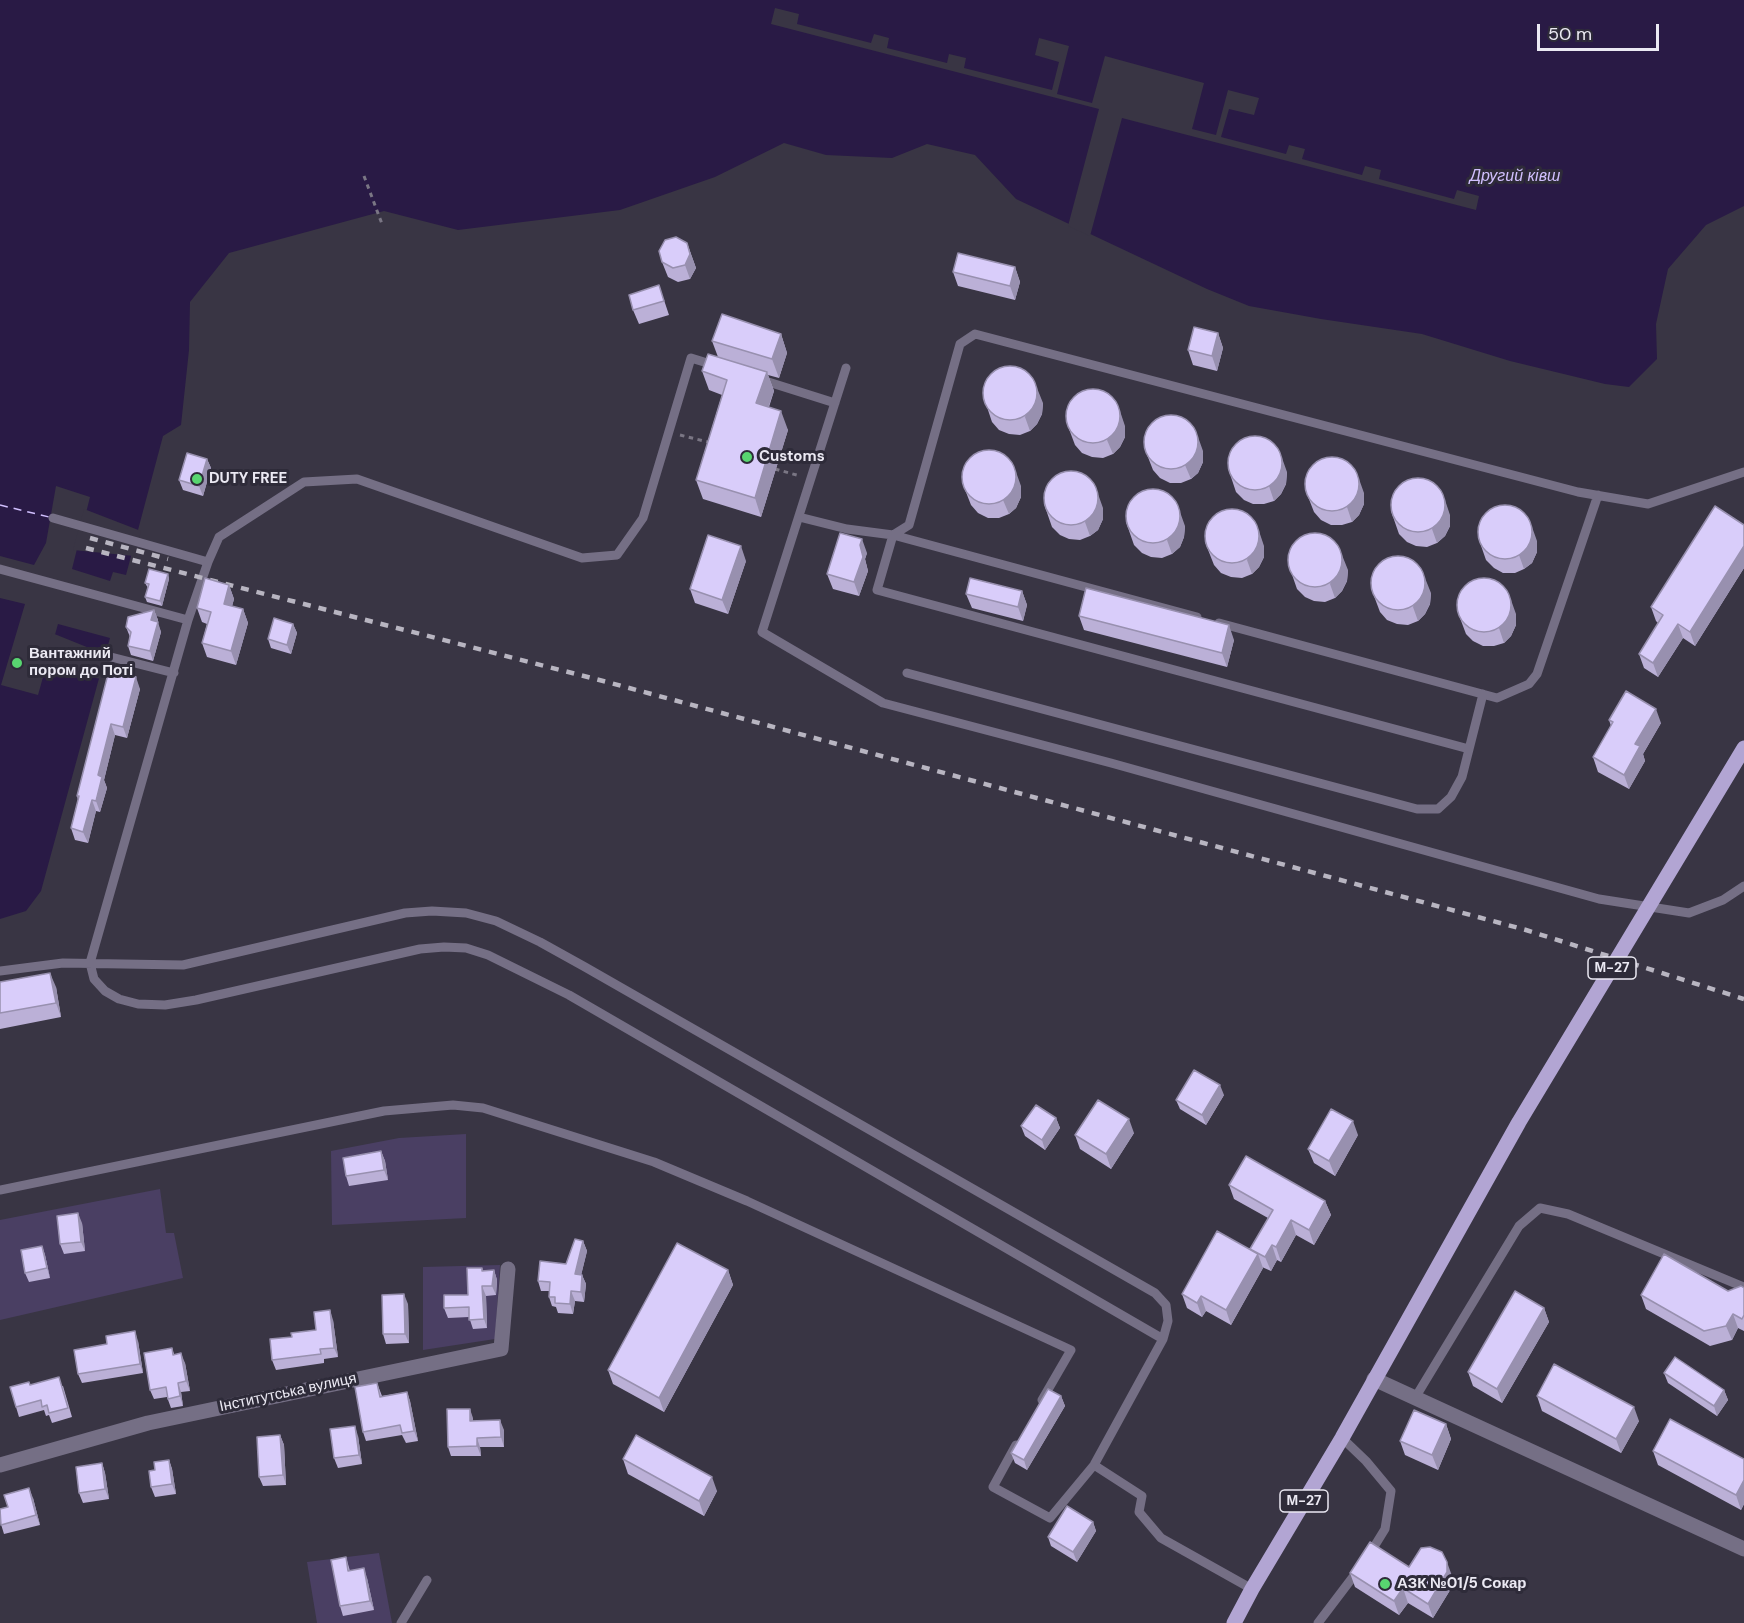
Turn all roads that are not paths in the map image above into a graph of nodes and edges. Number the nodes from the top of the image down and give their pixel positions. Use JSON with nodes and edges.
{"nodes":[{"id":1,"x":846,"y":368,"type":"dead end"},
{"id":2,"x":730,"y":370,"type":"edge"},
{"id":3,"x":750,"y":376,"type":"edge"},
{"id":4,"x":835,"y":403,"type":"junction"},
{"id":5,"x":1744,"y":472,"type":"edge"},
{"id":6,"x":1598,"y":495,"type":"junction"},
{"id":7,"x":799,"y":517,"type":"junction"},
{"id":8,"x":53,"y":518,"type":"dead end"},
{"id":9,"x":893,"y":536,"type":"junction"},
{"id":10,"x":208,"y":562,"type":"junction"},
{"id":11,"x":0,"y":569,"type":"edge"},
{"id":12,"x":189,"y":620,"type":"junction"},
{"id":13,"x":111,"y":657,"type":"dead end"},
{"id":14,"x":174,"y":673,"type":"junction"},
{"id":15,"x":907,"y":674,"type":"dead end"},
{"id":16,"x":1483,"y":694,"type":"junction"},
{"id":17,"x":1744,"y":748,"type":"edge"},
{"id":18,"x":1469,"y":749,"type":"junction"},
{"id":19,"x":1744,"y":886,"type":"edge"},
{"id":20,"x":90,"y":963,"type":"junction"},
{"id":21,"x":0,"y":971,"type":"edge"},
{"id":22,"x":0,"y":1190,"type":"edge"},
{"id":23,"x":508,"y":1269,"type":"dead end"},
{"id":24,"x":1744,"y":1287,"type":"edge"},
{"id":25,"x":1163,"y":1339,"type":"junction"},
{"id":26,"x":1374,"y":1379,"type":"junction"},
{"id":27,"x":1415,"y":1398,"type":"junction"},
{"id":28,"x":1037,"y":1408,"type":"edge"},
{"id":29,"x":1021,"y":1438,"type":"edge"},
{"id":30,"x":1342,"y":1438,"type":"junction"},
{"id":31,"x":0,"y":1465,"type":"edge"},
{"id":32,"x":1094,"y":1465,"type":"junction"},
{"id":33,"x":1744,"y":1549,"type":"edge"},
{"id":34,"x":427,"y":1580,"type":"dead end"},
{"id":35,"x":1252,"y":1589,"type":"junction"},
{"id":36,"x":401,"y":1623,"type":"edge"},
{"id":37,"x":1234,"y":1623,"type":"edge"},
{"id":38,"x":1318,"y":1623,"type":"edge"}],
"edges":[{"from":1,"to":4,"type":"lane"},
{"from":2,"to":10,"type":"lane"},
{"from":3,"to":4,"type":"lane"},
{"from":4,"to":7,"type":"lane"},
{"from":5,"to":6,"type":"lane"},
{"from":6,"to":9,"type":"lane"},
{"from":6,"to":16,"type":"lane"},
{"from":7,"to":9,"type":"lane"},
{"from":7,"to":19,"type":"lane"},
{"from":8,"to":10,"type":"lane"},
{"from":9,"to":16,"type":"lane"},
{"from":9,"to":18,"type":"lane"},
{"from":10,"to":12,"type":"lane"},
{"from":11,"to":12,"type":"lane"},
{"from":12,"to":14,"type":"lane"},
{"from":13,"to":14,"type":"lane"},
{"from":14,"to":20,"type":"lane"},
{"from":15,"to":18,"type":"lane"},
{"from":16,"to":18,"type":"lane"},
{"from":17,"to":26,"type":"main road","number":"М-27"},
{"from":20,"to":21,"type":"lane"},
{"from":20,"to":25,"type":"lane"},
{"from":20,"to":25,"type":"lane"},
{"from":22,"to":28,"type":"lane"},
{"from":23,"to":31,"type":"street","name":"Інститутська вулиця"},
{"from":24,"to":27,"type":"lane"},
{"from":25,"to":32,"type":"lane"},
{"from":26,"to":27,"type":"street"},
{"from":26,"to":30,"type":"main road","number":"М-27"},
{"from":27,"to":33,"type":"street"},
{"from":29,"to":32,"type":"lane"},
{"from":30,"to":35,"type":"main road","number":"М-27"},
{"from":30,"to":38,"type":"lane"},
{"from":32,"to":35,"type":"lane"},
{"from":34,"to":36,"type":"lane"},
{"from":35,"to":37,"type":"main road","number":"М-27"}]}
